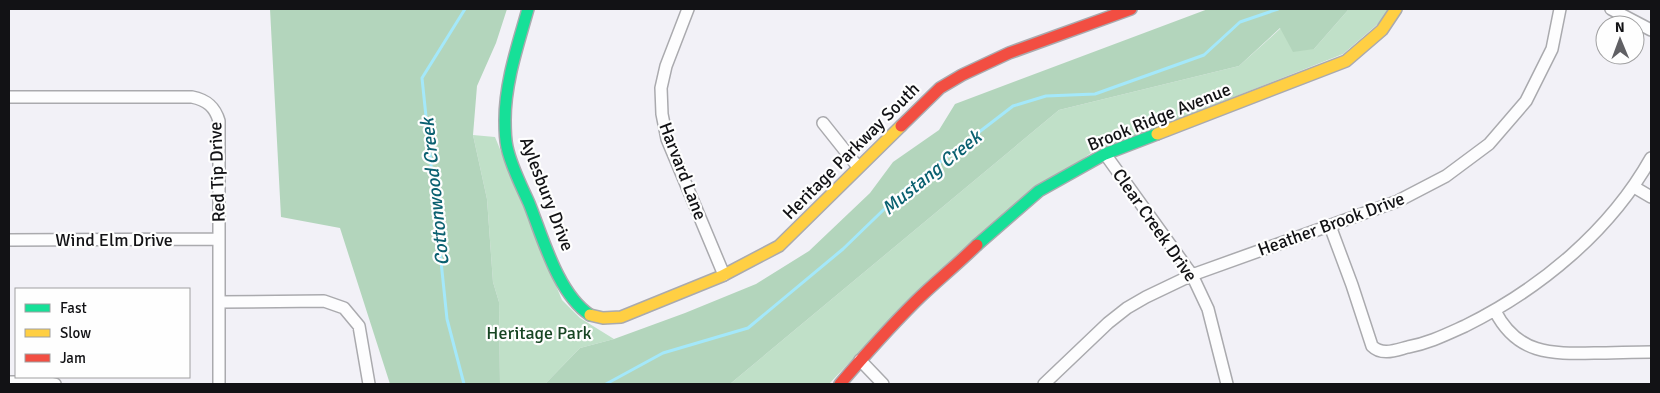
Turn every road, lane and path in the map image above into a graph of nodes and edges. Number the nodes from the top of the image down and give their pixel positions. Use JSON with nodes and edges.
{"nodes":[{"id":1,"x":528,"y":9,"type":"edge"},
{"id":2,"x":688,"y":9,"type":"edge"},
{"id":3,"x":1131,"y":9,"type":"edge"},
{"id":4,"x":1396,"y":9,"type":"edge"},
{"id":5,"x":1560,"y":9,"type":"edge"},
{"id":6,"x":1611,"y":9,"type":"edge"},
{"id":7,"x":1651,"y":30,"type":"edge"},
{"id":8,"x":9,"y":97,"type":"edge"},
{"id":9,"x":823,"y":123,"type":"dead end"},
{"id":10,"x":1105,"y":154,"type":"junction"},
{"id":11,"x":1651,"y":158,"type":"edge"},
{"id":12,"x":858,"y":167,"type":"junction"},
{"id":13,"x":1634,"y":187,"type":"junction"},
{"id":14,"x":1651,"y":197,"type":"edge"},
{"id":15,"x":1330,"y":226,"type":"junction"},
{"id":16,"x":219,"y":239,"type":"junction"},
{"id":17,"x":9,"y":240,"type":"edge"},
{"id":18,"x":724,"y":275,"type":"junction"},
{"id":19,"x":1192,"y":275,"type":"junction"},
{"id":20,"x":219,"y":302,"type":"junction"},
{"id":21,"x":1495,"y":311,"type":"junction"},
{"id":22,"x":598,"y":318,"type":"joint"},
{"id":23,"x":1651,"y":352,"type":"edge"},
{"id":24,"x":860,"y":360,"type":"junction"},
{"id":25,"x":9,"y":382,"type":"edge"},
{"id":26,"x":55,"y":384,"type":"edge"},
{"id":27,"x":220,"y":384,"type":"edge"},
{"id":28,"x":369,"y":384,"type":"edge"},
{"id":29,"x":840,"y":384,"type":"edge"},
{"id":30,"x":883,"y":384,"type":"edge"},
{"id":31,"x":1044,"y":384,"type":"edge"},
{"id":32,"x":1227,"y":384,"type":"edge"}],
"edges":[{"from":1,"to":22,"type":"street","name":"Aylesbury Drive"},
{"from":2,"to":18,"type":"street","name":"Harvard Lane"},
{"from":3,"to":12,"type":"street","name":"Heritage Parkway South"},
{"from":4,"to":10,"type":"street","name":"Brook Ridge Avenue"},
{"from":5,"to":15,"type":"street","name":"Heather Brook Drive"},
{"from":6,"to":7,"type":"street"},
{"from":8,"to":16,"type":"street","name":"Red Tip Drive"},
{"from":9,"to":12,"type":"street"},
{"from":10,"to":19,"type":"street","name":"Clear Creek Drive"},
{"from":10,"to":24,"type":"street","name":"Brook Ridge Avenue"},
{"from":11,"to":13,"type":"street"},
{"from":12,"to":18,"type":"street","name":"Heritage Parkway South"},
{"from":13,"to":14,"type":"street"},
{"from":13,"to":21,"type":"street"},
{"from":15,"to":19,"type":"street","name":"Heather Brook Drive"},
{"from":15,"to":21,"type":"street"},
{"from":16,"to":17,"type":"street","name":"Wind Elm Drive"},
{"from":16,"to":20,"type":"street","name":"Red Tip Drive"},
{"from":18,"to":22,"type":"street","name":"Heritage Parkway South"},
{"from":19,"to":31,"type":"street","name":"Heather Brook Drive"},
{"from":19,"to":32,"type":"street","name":"Clear Creek Drive"},
{"from":20,"to":27,"type":"street","name":"Red Tip Drive"},
{"from":20,"to":28,"type":"street"},
{"from":21,"to":23,"type":"street"},
{"from":24,"to":29,"type":"street","name":"Brook Ridge Avenue"},
{"from":24,"to":30,"type":"street"},
{"from":25,"to":26,"type":"street"}]}
